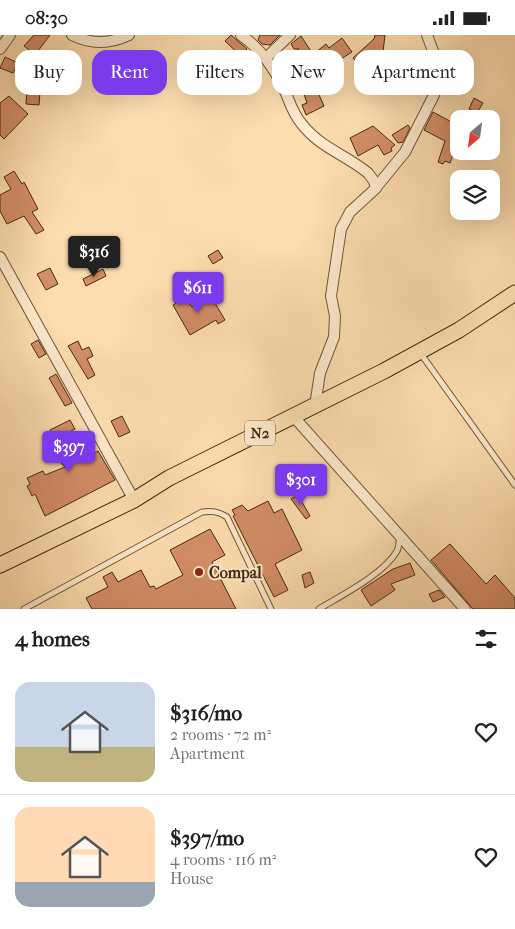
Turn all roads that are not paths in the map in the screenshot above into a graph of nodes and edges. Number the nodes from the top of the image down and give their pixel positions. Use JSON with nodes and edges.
{"nodes":[{"id":1,"x":10,"y":35,"type":"edge"},
{"id":2,"x":72,"y":35,"type":"edge"},
{"id":3,"x":129,"y":35,"type":"edge"},
{"id":4,"x":241,"y":35,"type":"edge"},
{"id":5,"x":290,"y":35,"type":"edge"},
{"id":6,"x":427,"y":35,"type":"edge"},
{"id":7,"x":0,"y":49,"type":"edge"},
{"id":8,"x":267,"y":57,"type":"junction"},
{"id":9,"x":376,"y":187,"type":"junction"},
{"id":10,"x":0,"y":257,"type":"edge"},
{"id":11,"x":0,"y":280,"type":"edge"},
{"id":12,"x":12,"y":280,"type":"junction"},
{"id":13,"x":515,"y":293,"type":"edge"},
{"id":14,"x":419,"y":351,"type":"junction"},
{"id":15,"x":315,"y":406,"type":"junction"},
{"id":16,"x":293,"y":416,"type":"junction"},
{"id":17,"x":515,"y":485,"type":"edge"},
{"id":18,"x":134,"y":500,"type":"junction"},
{"id":19,"x":400,"y":536,"type":"junction"},
{"id":20,"x":0,"y":565,"type":"edge"},
{"id":21,"x":24,"y":609,"type":"edge"},
{"id":22,"x":272,"y":609,"type":"edge"},
{"id":23,"x":319,"y":609,"type":"edge"},
{"id":24,"x":465,"y":609,"type":"edge"}],
"edges":[{"from":1,"to":7,"type":"street"},
{"from":2,"to":3,"type":"street"},
{"from":4,"to":8,"type":"street"},
{"from":5,"to":8,"type":"street"},
{"from":6,"to":9,"type":"street"},
{"from":8,"to":9,"type":"street"},
{"from":9,"to":15,"type":"street"},
{"from":10,"to":12,"type":"street"},
{"from":11,"to":12,"type":"street"},
{"from":12,"to":18,"type":"street"},
{"from":13,"to":14,"type":"main road","number":"N2"},
{"from":14,"to":15,"type":"main road","number":"N2"},
{"from":14,"to":17,"type":"lane"},
{"from":15,"to":16,"type":"main road","number":"N2"},
{"from":16,"to":18,"type":"main road","number":"N2"},
{"from":16,"to":19,"type":"street"},
{"from":18,"to":20,"type":"main road","number":"N2"},
{"from":19,"to":23,"type":"lane"},
{"from":19,"to":24,"type":"street"},
{"from":21,"to":22,"type":"lane"}]}
